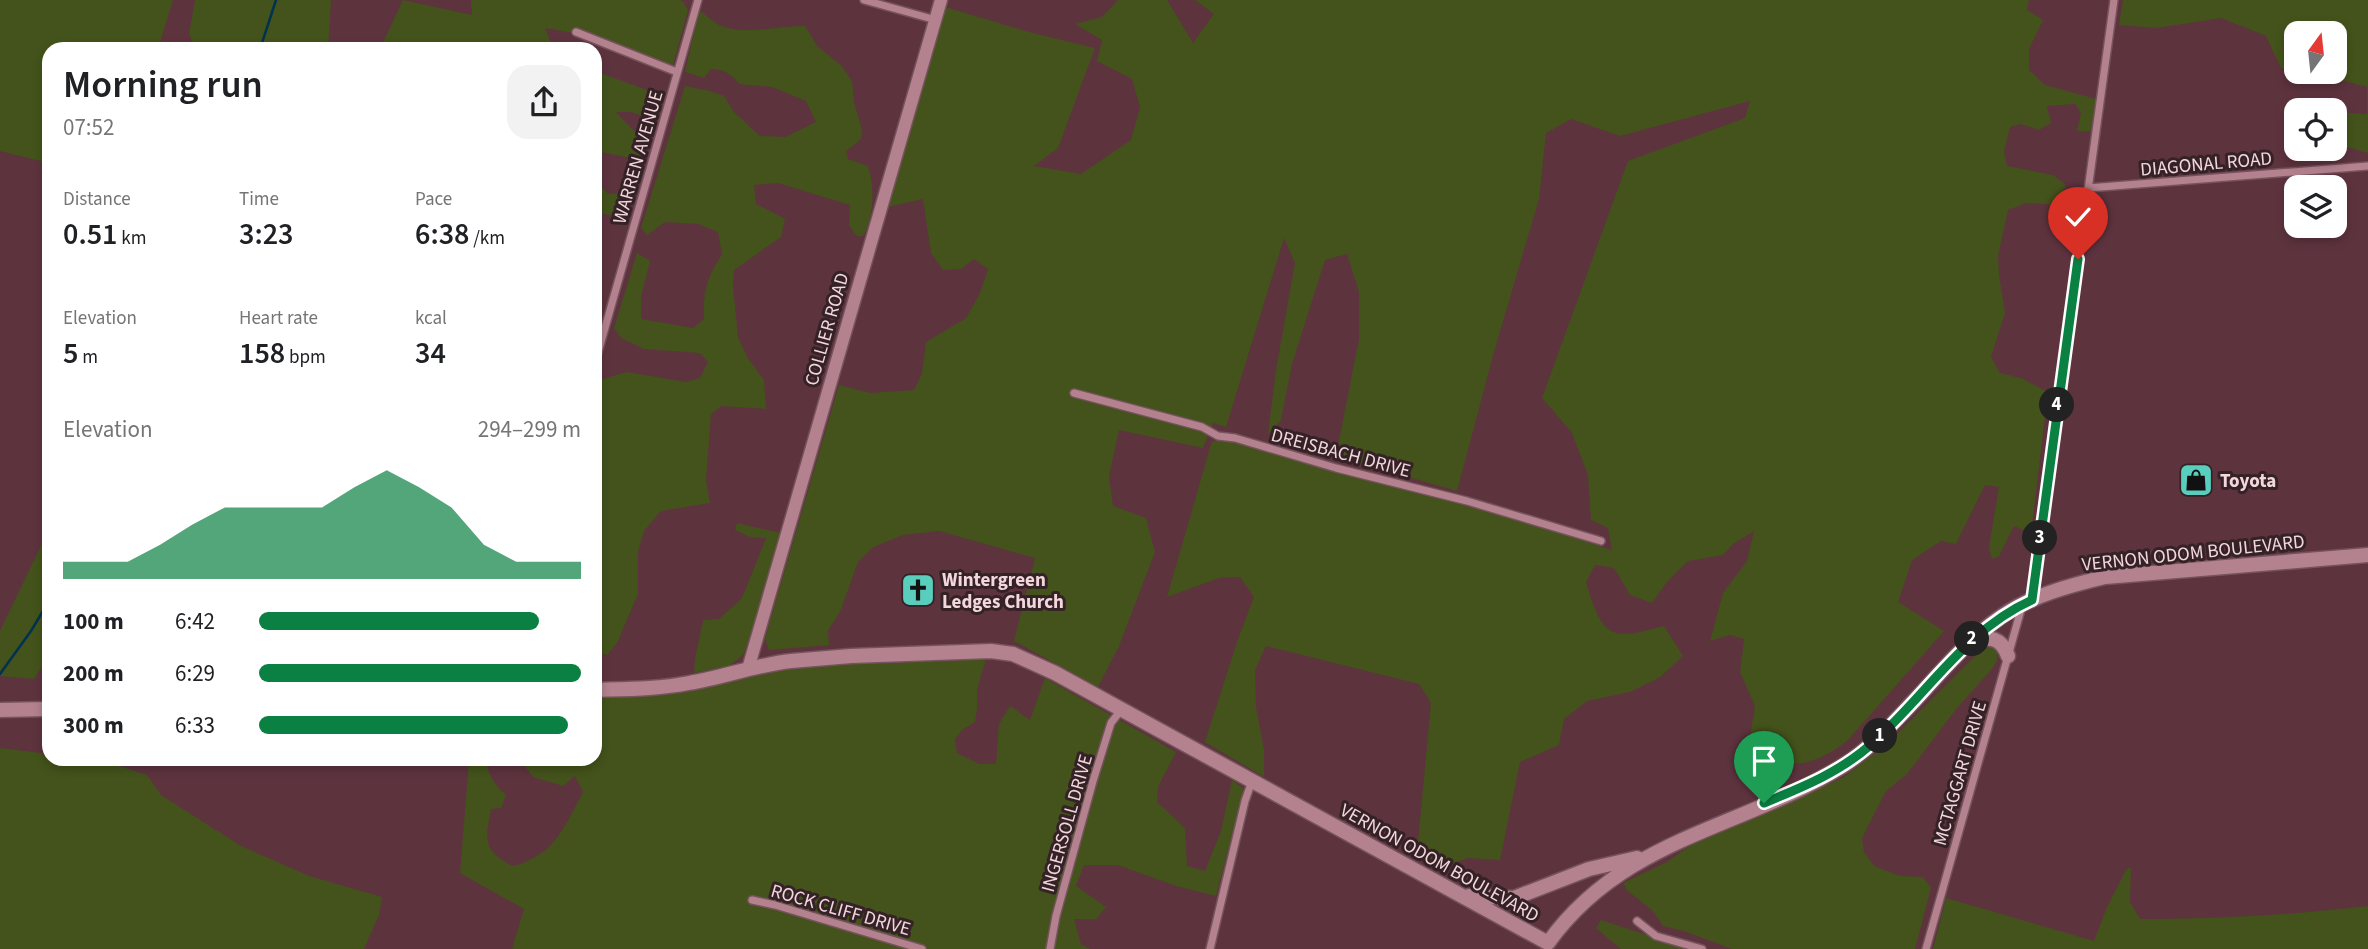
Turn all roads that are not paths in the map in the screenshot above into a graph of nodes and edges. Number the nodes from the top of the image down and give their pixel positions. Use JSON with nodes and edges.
{"nodes":[{"id":1,"x":698,"y":0,"type":"edge"},
{"id":2,"x":864,"y":0,"type":"edge"},
{"id":3,"x":941,"y":0,"type":"edge"},
{"id":4,"x":2114,"y":0,"type":"edge"},
{"id":5,"x":936,"y":20,"type":"junction"},
{"id":6,"x":576,"y":32,"type":"dead end"},
{"id":7,"x":601,"y":42,"type":"edge"},
{"id":8,"x":602,"y":42,"type":"edge"},
{"id":9,"x":677,"y":72,"type":"junction"},
{"id":10,"x":2368,"y":166,"type":"edge"},
{"id":11,"x":2088,"y":188,"type":"junction"},
{"id":12,"x":602,"y":338,"type":"edge"},
{"id":13,"x":1074,"y":393,"type":"dead end"},
{"id":14,"x":1601,"y":541,"type":"dead end"},
{"id":15,"x":2368,"y":555,"type":"edge"},
{"id":16,"x":2027,"y":603,"type":"junction"},
{"id":17,"x":1968,"y":643,"type":"junction"},
{"id":18,"x":2008,"y":656,"type":"junction"},
{"id":19,"x":748,"y":668,"type":"junction"},
{"id":20,"x":602,"y":690,"type":"edge"},
{"id":21,"x":42,"y":709,"type":"edge"},
{"id":22,"x":0,"y":710,"type":"edge"},
{"id":23,"x":1121,"y":710,"type":"junction"},
{"id":24,"x":1252,"y":780,"type":"junction"},
{"id":25,"x":1650,"y":855,"type":"junction"},
{"id":26,"x":1460,"y":895,"type":"junction"},
{"id":27,"x":752,"y":900,"type":"dead end"},
{"id":28,"x":1637,"y":921,"type":"dead end"},
{"id":29,"x":1546,"y":946,"type":"edge"},
{"id":30,"x":922,"y":949,"type":"edge"},
{"id":31,"x":1050,"y":949,"type":"edge"},
{"id":32,"x":1210,"y":949,"type":"edge"},
{"id":33,"x":1702,"y":949,"type":"edge"},
{"id":34,"x":1926,"y":949,"type":"edge"}],
"edges":[{"from":1,"to":9,"type":"street","name":"WARREN AVENUE"},
{"from":2,"to":5,"type":"street"},
{"from":3,"to":5,"type":"street","name":"COLLIER ROAD"},
{"from":4,"to":11,"type":"street","name":"MCTAGGART DRIVE"},
{"from":5,"to":19,"type":"street","name":"COLLIER ROAD"},
{"from":6,"to":7,"type":"street"},
{"from":8,"to":9,"type":"street"},
{"from":9,"to":12,"type":"street","name":"WARREN AVENUE"},
{"from":10,"to":11,"type":"street","name":"DIAGONAL ROAD"},
{"from":11,"to":16,"type":"street","name":"MCTAGGART DRIVE"},
{"from":13,"to":14,"type":"street","name":"DREISBACH DRIVE"},
{"from":15,"to":16,"type":"main road","name":"VERNON ODOM BOULEVARD"},
{"from":16,"to":17,"type":"main road","name":"VERNON ODOM BOULEVARD"},
{"from":16,"to":18,"type":"street","name":"MCTAGGART DRIVE"},
{"from":17,"to":18,"type":"main road"},
{"from":17,"to":25,"type":"main road","name":"VERNON ODOM BOULEVARD"},
{"from":18,"to":34,"type":"street","name":"MCTAGGART DRIVE"},
{"from":19,"to":20,"type":"main road","name":"VERNON ODOM BOULEVARD"},
{"from":19,"to":23,"type":"main road","name":"VERNON ODOM BOULEVARD"},
{"from":21,"to":22,"type":"main road"},
{"from":23,"to":24,"type":"main road","name":"VERNON ODOM BOULEVARD"},
{"from":23,"to":31,"type":"street","name":"INGERSOLL DRIVE"},
{"from":24,"to":26,"type":"main road","name":"VERNON ODOM BOULEVARD"},
{"from":24,"to":32,"type":"street"},
{"from":25,"to":26,"type":"main road"},
{"from":25,"to":29,"type":"main road","name":"VERNON ODOM BOULEVARD"},
{"from":26,"to":29,"type":"main road","name":"VERNON ODOM BOULEVARD"},
{"from":27,"to":30,"type":"street","name":"ROCK CLIFF DRIVE"},
{"from":28,"to":33,"type":"street"}]}
